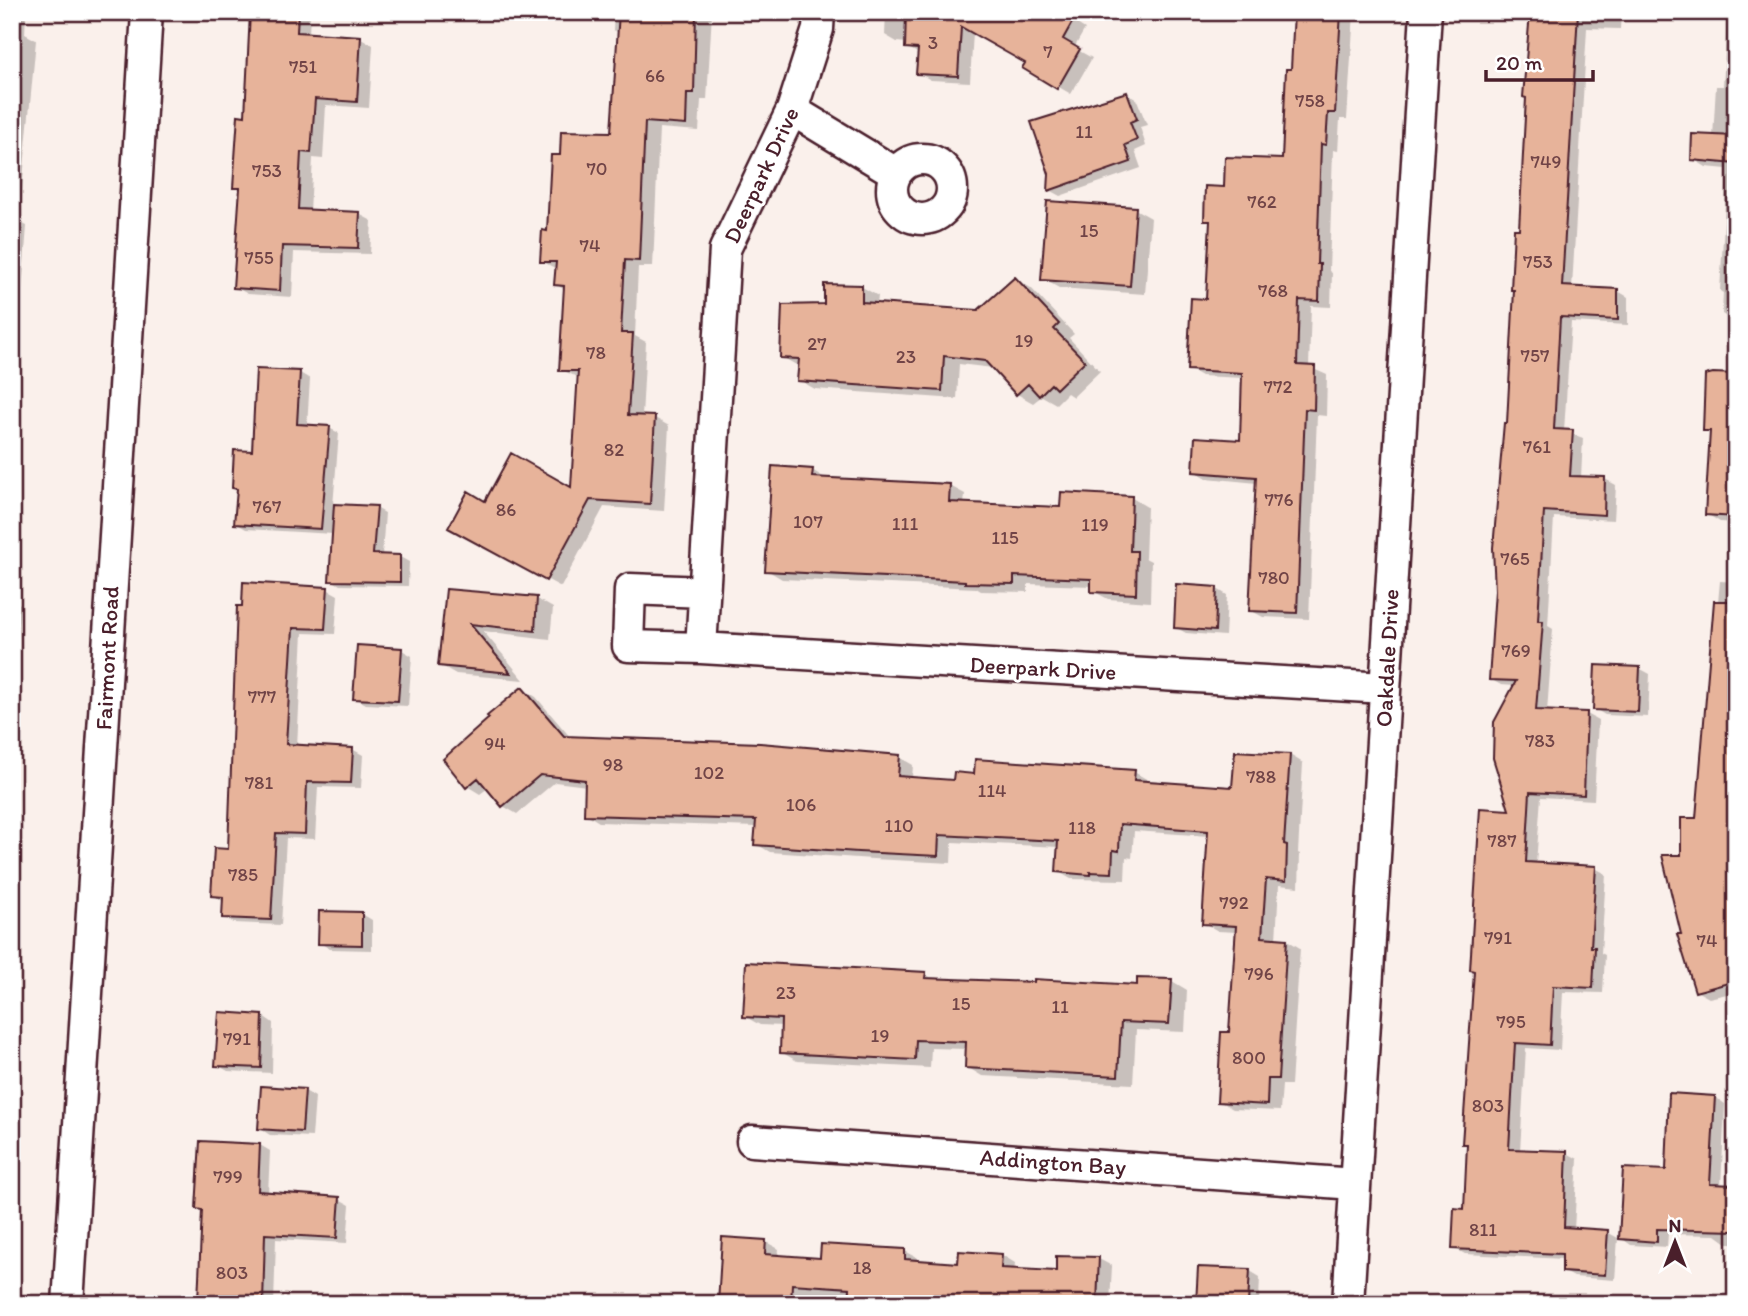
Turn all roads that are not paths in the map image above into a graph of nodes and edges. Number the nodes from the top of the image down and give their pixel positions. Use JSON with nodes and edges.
{"nodes":[{"id":1,"x":147,"y":12,"type":"edge"},
{"id":2,"x":819,"y":12,"type":"edge"},
{"id":3,"x":1426,"y":12,"type":"edge"},
{"id":4,"x":792,"y":110,"type":"junction"},
{"id":5,"x":896,"y":173,"type":"dead end"},
{"id":6,"x":704,"y":592,"type":"junction"},
{"id":7,"x":701,"y":648,"type":"junction"},
{"id":8,"x":1385,"y":688,"type":"junction"},
{"id":9,"x":752,"y":1141,"type":"dead end"},
{"id":10,"x":1355,"y":1184,"type":"junction"},
{"id":11,"x":1355,"y":1303,"type":"edge"},
{"id":12,"x":68,"y":1304,"type":"edge"}],
"edges":[{"from":1,"to":12,"type":"street","name":"Fairmont Road"},
{"from":2,"to":4,"type":"street","name":"Deerpark Drive"},
{"from":3,"to":8,"type":"street","name":"Oakdale Drive"},
{"from":4,"to":5,"type":"street"},
{"from":4,"to":6,"type":"street","name":"Deerpark Drive"},
{"from":6,"to":7,"type":"street","name":"Deerpark Drive"},
{"from":6,"to":7,"type":"street","name":"Deerpark Drive"},
{"from":7,"to":8,"type":"street","name":"Deerpark Drive"},
{"from":8,"to":10,"type":"street","name":"Oakdale Drive"},
{"from":9,"to":10,"type":"street","name":"Addington Bay"},
{"from":10,"to":11,"type":"street","name":"Oakdale Drive"}]}
